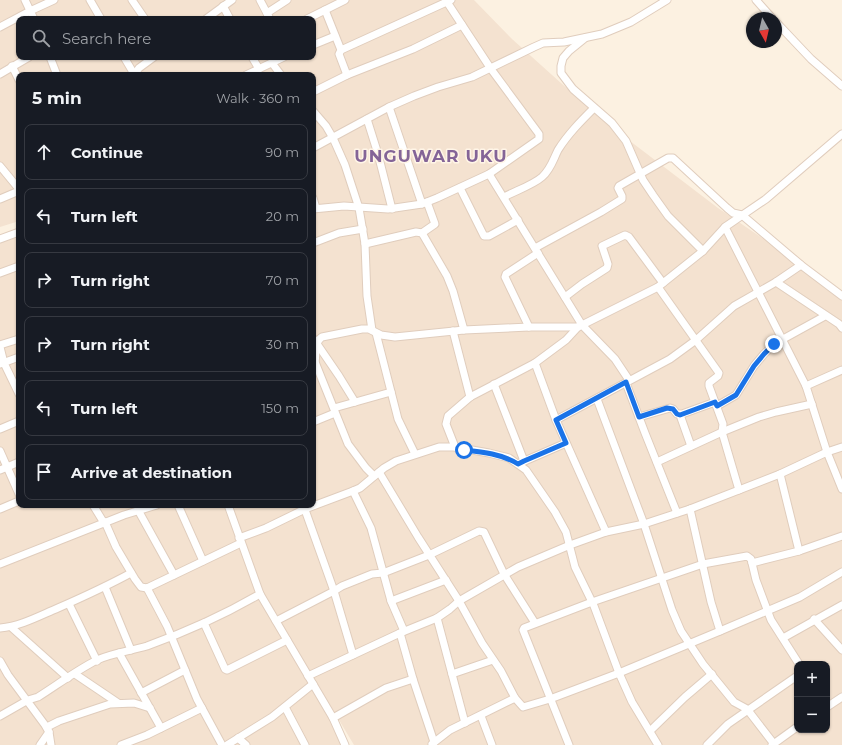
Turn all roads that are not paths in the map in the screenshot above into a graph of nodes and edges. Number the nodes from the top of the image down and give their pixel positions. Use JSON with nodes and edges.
{"nodes":[{"id":1,"x":25,"y":0,"type":"edge"},
{"id":2,"x":54,"y":0,"type":"edge"},
{"id":3,"x":90,"y":0,"type":"edge"},
{"id":4,"x":132,"y":0,"type":"edge"},
{"id":5,"x":232,"y":0,"type":"edge"},
{"id":6,"x":260,"y":0,"type":"edge"},
{"id":7,"x":287,"y":0,"type":"edge"},
{"id":8,"x":345,"y":0,"type":"edge"},
{"id":9,"x":667,"y":0,"type":"edge"},
{"id":10,"x":756,"y":0,"type":"edge"},
{"id":11,"x":449,"y":1,"type":"edge"},
{"id":12,"x":223,"y":6,"type":"junction"},
{"id":13,"x":325,"y":10,"type":"junction"},
{"id":14,"x":30,"y":11,"type":"junction"},
{"id":15,"x":767,"y":12,"type":"edge"},
{"id":16,"x":21,"y":16,"type":"edge"},
{"id":17,"x":32,"y":16,"type":"edge"},
{"id":18,"x":99,"y":16,"type":"edge"},
{"id":19,"x":143,"y":16,"type":"edge"},
{"id":20,"x":210,"y":16,"type":"edge"},
{"id":21,"x":228,"y":16,"type":"edge"},
{"id":22,"x":269,"y":16,"type":"edge"},
{"id":23,"x":313,"y":16,"type":"edge"},
{"id":24,"x":16,"y":18,"type":"edge"},
{"id":25,"x":462,"y":26,"type":"junction"},
{"id":26,"x":0,"y":27,"type":"edge"},
{"id":27,"x":782,"y":28,"type":"edge"},
{"id":28,"x":335,"y":36,"type":"junction"},
{"id":29,"x":586,"y":37,"type":"junction"},
{"id":30,"x":316,"y":44,"type":"edge"},
{"id":31,"x":341,"y":50,"type":"junction"},
{"id":32,"x":23,"y":60,"type":"edge"},
{"id":33,"x":51,"y":60,"type":"edge"},
{"id":34,"x":126,"y":60,"type":"edge"},
{"id":35,"x":150,"y":60,"type":"edge"},
{"id":36,"x":254,"y":60,"type":"edge"},
{"id":37,"x":278,"y":60,"type":"edge"},
{"id":38,"x":272,"y":63,"type":"junction"},
{"id":39,"x":12,"y":66,"type":"junction"},
{"id":40,"x":259,"y":69,"type":"junction"},
{"id":41,"x":491,"y":69,"type":"junction"},
{"id":42,"x":56,"y":72,"type":"edge"},
{"id":43,"x":133,"y":72,"type":"edge"},
{"id":44,"x":136,"y":72,"type":"edge"},
{"id":45,"x":252,"y":72,"type":"edge"},
{"id":46,"x":279,"y":72,"type":"edge"},
{"id":47,"x":0,"y":74,"type":"edge"},
{"id":48,"x":16,"y":74,"type":"edge"},
{"id":49,"x":347,"y":75,"type":"junction"},
{"id":50,"x":842,"y":86,"type":"edge"},
{"id":51,"x":316,"y":90,"type":"edge"},
{"id":52,"x":389,"y":107,"type":"junction"},
{"id":53,"x":594,"y":108,"type":"junction"},
{"id":54,"x":316,"y":114,"type":"edge"},
{"id":55,"x":367,"y":119,"type":"junction"},
{"id":56,"x":842,"y":134,"type":"edge"},
{"id":57,"x":333,"y":138,"type":"junction"},
{"id":58,"x":316,"y":146,"type":"edge"},
{"id":59,"x":0,"y":166,"type":"edge"},
{"id":60,"x":640,"y":173,"type":"junction"},
{"id":61,"x":489,"y":174,"type":"junction"},
{"id":62,"x":16,"y":186,"type":"edge"},
{"id":63,"x":460,"y":188,"type":"junction"},
{"id":64,"x":16,"y":191,"type":"edge"},
{"id":65,"x":504,"y":197,"type":"junction"},
{"id":66,"x":0,"y":198,"type":"edge"},
{"id":67,"x":425,"y":203,"type":"junction"},
{"id":68,"x":358,"y":208,"type":"junction"},
{"id":69,"x":316,"y":209,"type":"edge"},
{"id":70,"x":392,"y":209,"type":"junction"},
{"id":71,"x":742,"y":215,"type":"junction"},
{"id":72,"x":518,"y":220,"type":"junction"},
{"id":73,"x":725,"y":227,"type":"junction"},
{"id":74,"x":363,"y":229,"type":"junction"},
{"id":75,"x":16,"y":233,"type":"edge"},
{"id":76,"x":422,"y":233,"type":"junction"},
{"id":77,"x":0,"y":239,"type":"edge"},
{"id":78,"x":316,"y":242,"type":"edge"},
{"id":79,"x":366,"y":244,"type":"junction"},
{"id":80,"x":536,"y":250,"type":"junction"},
{"id":81,"x":703,"y":251,"type":"junction"},
{"id":82,"x":801,"y":265,"type":"junction"},
{"id":83,"x":16,"y":267,"type":"edge"},
{"id":84,"x":0,"y":273,"type":"edge"},
{"id":85,"x":776,"y":282,"type":"junction"},
{"id":86,"x":661,"y":285,"type":"junction"},
{"id":87,"x":758,"y":292,"type":"junction"},
{"id":88,"x":842,"y":296,"type":"edge"},
{"id":89,"x":565,"y":297,"type":"junction"},
{"id":90,"x":825,"y":316,"type":"junction"},
{"id":91,"x":841,"y":325,"type":"edge"},
{"id":92,"x":580,"y":326,"type":"junction"},
{"id":93,"x":529,"y":327,"type":"junction"},
{"id":94,"x":464,"y":330,"type":"junction"},
{"id":95,"x":453,"y":331,"type":"junction"},
{"id":96,"x":374,"y":332,"type":"junction"},
{"id":97,"x":782,"y":339,"type":"junction"},
{"id":98,"x":16,"y":340,"type":"edge"},
{"id":99,"x":316,"y":340,"type":"edge"},
{"id":100,"x":696,"y":340,"type":"junction"},
{"id":101,"x":316,"y":342,"type":"edge"},
{"id":102,"x":0,"y":346,"type":"edge"},
{"id":103,"x":16,"y":358,"type":"edge"},
{"id":104,"x":535,"y":363,"type":"junction"},
{"id":105,"x":2,"y":364,"type":"edge"},
{"id":106,"x":316,"y":368,"type":"edge"},
{"id":107,"x":842,"y":370,"type":"edge"},
{"id":108,"x":628,"y":381,"type":"junction"},
{"id":109,"x":494,"y":384,"type":"junction"},
{"id":110,"x":806,"y":386,"type":"junction"},
{"id":111,"x":16,"y":389,"type":"edge"},
{"id":112,"x":391,"y":392,"type":"junction"},
{"id":113,"x":470,"y":397,"type":"junction"},
{"id":114,"x":596,"y":399,"type":"junction"},
{"id":115,"x":355,"y":402,"type":"junction"},
{"id":116,"x":716,"y":404,"type":"junction"},
{"id":117,"x":812,"y":404,"type":"junction"},
{"id":118,"x":334,"y":411,"type":"junction"},
{"id":119,"x":680,"y":415,"type":"junction"},
{"id":120,"x":639,"y":417,"type":"junction"},
{"id":121,"x":316,"y":420,"type":"edge"},
{"id":122,"x":556,"y":420,"type":"junction"},
{"id":123,"x":16,"y":422,"type":"edge"},
{"id":124,"x":0,"y":429,"type":"edge"},
{"id":125,"x":722,"y":432,"type":"junction"},
{"id":126,"x":566,"y":443,"type":"junction"},
{"id":127,"x":691,"y":446,"type":"junction"},
{"id":128,"x":842,"y":447,"type":"edge"},
{"id":129,"x":455,"y":448,"type":"junction"},
{"id":130,"x":0,"y":451,"type":"edge"},
{"id":131,"x":827,"y":452,"type":"junction"},
{"id":132,"x":415,"y":454,"type":"junction"},
{"id":133,"x":521,"y":462,"type":"junction"},
{"id":134,"x":657,"y":462,"type":"junction"},
{"id":135,"x":16,"y":463,"type":"edge"},
{"id":136,"x":4,"y":468,"type":"edge"},
{"id":137,"x":376,"y":474,"type":"junction"},
{"id":138,"x":780,"y":474,"type":"junction"},
{"id":139,"x":16,"y":489,"type":"edge"},
{"id":140,"x":842,"y":489,"type":"edge"},
{"id":141,"x":739,"y":490,"type":"junction"},
{"id":142,"x":353,"y":491,"type":"junction"},
{"id":143,"x":16,"y":501,"type":"edge"},
{"id":144,"x":316,"y":503,"type":"edge"},
{"id":145,"x":95,"y":508,"type":"edge"},
{"id":146,"x":141,"y":508,"type":"edge"},
{"id":147,"x":179,"y":508,"type":"edge"},
{"id":148,"x":229,"y":508,"type":"edge"},
{"id":149,"x":302,"y":508,"type":"edge"},
{"id":150,"x":304,"y":508,"type":"edge"},
{"id":151,"x":0,"y":509,"type":"edge"},
{"id":152,"x":690,"y":509,"type":"junction"},
{"id":153,"x":677,"y":513,"type":"junction"},
{"id":154,"x":104,"y":523,"type":"junction"},
{"id":155,"x":644,"y":524,"type":"junction"},
{"id":156,"x":606,"y":532,"type":"junction"},
{"id":157,"x":842,"y":536,"type":"edge"},
{"id":158,"x":240,"y":541,"type":"junction"},
{"id":159,"x":570,"y":545,"type":"junction"},
{"id":160,"x":799,"y":551,"type":"junction"},
{"id":161,"x":429,"y":555,"type":"junction"},
{"id":162,"x":203,"y":561,"type":"junction"},
{"id":163,"x":752,"y":563,"type":"junction"},
{"id":164,"x":0,"y":564,"type":"edge"},
{"id":165,"x":703,"y":564,"type":"junction"},
{"id":166,"x":842,"y":572,"type":"edge"},
{"id":167,"x":131,"y":573,"type":"junction"},
{"id":168,"x":383,"y":573,"type":"junction"},
{"id":169,"x":504,"y":574,"type":"junction"},
{"id":170,"x":174,"y":575,"type":"junction"},
{"id":171,"x":662,"y":578,"type":"junction"},
{"id":172,"x":446,"y":580,"type":"junction"},
{"id":173,"x":105,"y":587,"type":"junction"},
{"id":174,"x":147,"y":588,"type":"junction"},
{"id":175,"x":334,"y":592,"type":"junction"},
{"id":176,"x":260,"y":594,"type":"junction"},
{"id":177,"x":391,"y":601,"type":"junction"},
{"id":178,"x":459,"y":601,"type":"junction"},
{"id":179,"x":592,"y":602,"type":"junction"},
{"id":180,"x":69,"y":604,"type":"junction"},
{"id":181,"x":842,"y":605,"type":"edge"},
{"id":182,"x":768,"y":611,"type":"junction"},
{"id":183,"x":437,"y":618,"type":"junction"},
{"id":184,"x":814,"y":619,"type":"junction"},
{"id":185,"x":276,"y":621,"type":"junction"},
{"id":186,"x":204,"y":623,"type":"junction"},
{"id":187,"x":535,"y":623,"type":"junction"},
{"id":188,"x":11,"y":627,"type":"junction"},
{"id":189,"x":0,"y":628,"type":"edge"},
{"id":190,"x":720,"y":631,"type":"junction"},
{"id":191,"x":402,"y":632,"type":"junction"},
{"id":192,"x":171,"y":637,"type":"junction"},
{"id":193,"x":782,"y":638,"type":"junction"},
{"id":194,"x":287,"y":640,"type":"junction"},
{"id":195,"x":690,"y":644,"type":"junction"},
{"id":196,"x":131,"y":650,"type":"junction"},
{"id":197,"x":842,"y":650,"type":"edge"},
{"id":198,"x":119,"y":653,"type":"junction"},
{"id":199,"x":353,"y":655,"type":"junction"},
{"id":200,"x":493,"y":660,"type":"junction"},
{"id":201,"x":0,"y":661,"type":"edge"},
{"id":202,"x":97,"y":661,"type":"junction"},
{"id":203,"x":797,"y":661,"type":"edge"},
{"id":204,"x":185,"y":670,"type":"junction"},
{"id":205,"x":619,"y":673,"type":"junction"},
{"id":206,"x":75,"y":674,"type":"junction"},
{"id":207,"x":452,"y":674,"type":"junction"},
{"id":208,"x":712,"y":674,"type":"junction"},
{"id":209,"x":308,"y":676,"type":"junction"},
{"id":210,"x":68,"y":678,"type":"junction"},
{"id":211,"x":794,"y":678,"type":"edge"},
{"id":212,"x":413,"y":679,"type":"junction"},
{"id":213,"x":314,"y":684,"type":"junction"},
{"id":214,"x":141,"y":693,"type":"junction"},
{"id":215,"x":842,"y":697,"type":"edge"},
{"id":216,"x":515,"y":698,"type":"junction"},
{"id":217,"x":550,"y":699,"type":"junction"},
{"id":218,"x":28,"y":700,"type":"junction"},
{"id":219,"x":118,"y":703,"type":"junction"},
{"id":220,"x":830,"y":705,"type":"edge"},
{"id":221,"x":285,"y":707,"type":"junction"},
{"id":222,"x":150,"y":708,"type":"junction"},
{"id":223,"x":202,"y":708,"type":"junction"},
{"id":224,"x":748,"y":709,"type":"junction"},
{"id":225,"x":0,"y":716,"type":"edge"},
{"id":226,"x":481,"y":716,"type":"junction"},
{"id":227,"x":333,"y":718,"type":"junction"},
{"id":228,"x":465,"y":723,"type":"junction"},
{"id":229,"x":161,"y":728,"type":"junction"},
{"id":230,"x":794,"y":729,"type":"edge"},
{"id":231,"x":48,"y":730,"type":"junction"},
{"id":232,"x":650,"y":731,"type":"junction"},
{"id":233,"x":238,"y":738,"type":"junction"},
{"id":234,"x":433,"y":744,"type":"edge"},
{"id":235,"x":773,"y":744,"type":"edge"},
{"id":236,"x":40,"y":745,"type":"edge"},
{"id":237,"x":51,"y":745,"type":"edge"},
{"id":238,"x":121,"y":745,"type":"edge"},
{"id":239,"x":222,"y":745,"type":"edge"},
{"id":240,"x":227,"y":745,"type":"edge"},
{"id":241,"x":246,"y":745,"type":"edge"},
{"id":242,"x":305,"y":745,"type":"edge"},
{"id":243,"x":345,"y":745,"type":"edge"},
{"id":244,"x":492,"y":745,"type":"edge"},
{"id":245,"x":569,"y":745,"type":"edge"},
{"id":246,"x":658,"y":745,"type":"edge"},
{"id":247,"x":707,"y":745,"type":"edge"}],
"edges":[{"from":1,"to":14,"type":"street"},
{"from":2,"to":14,"type":"street"},
{"from":3,"to":18,"type":"street"},
{"from":4,"to":19,"type":"street"},
{"from":5,"to":12,"type":"street"},
{"from":6,"to":22,"type":"street"},
{"from":7,"to":22,"type":"street"},
{"from":8,"to":13,"type":"street"},
{"from":9,"to":29,"type":"street"},
{"from":10,"to":15,"type":"street"},
{"from":11,"to":25,"type":"street"},
{"from":11,"to":31,"type":"street"},
{"from":12,"to":20,"type":"street"},
{"from":12,"to":21,"type":"street"},
{"from":13,"to":23,"type":"street"},
{"from":13,"to":28,"type":"street"},
{"from":14,"to":16,"type":"street"},
{"from":14,"to":17,"type":"street"},
{"from":24,"to":26,"type":"street"},
{"from":25,"to":41,"type":"street"},
{"from":25,"to":49,"type":"street"},
{"from":27,"to":50,"type":"street"},
{"from":28,"to":30,"type":"street"},
{"from":28,"to":31,"type":"street"},
{"from":29,"to":41,"type":"street"},
{"from":29,"to":53,"type":"street"},
{"from":31,"to":49,"type":"street"},
{"from":32,"to":39,"type":"street"},
{"from":33,"to":42,"type":"street"},
{"from":34,"to":43,"type":"street"},
{"from":35,"to":44,"type":"street"},
{"from":36,"to":40,"type":"street"},
{"from":37,"to":38,"type":"street"},
{"from":38,"to":40,"type":"street"},
{"from":38,"to":46,"type":"street"},
{"from":39,"to":47,"type":"street"},
{"from":39,"to":48,"type":"street"},
{"from":40,"to":45,"type":"street"},
{"from":41,"to":52,"type":"street"},
{"from":41,"to":61,"type":"street"},
{"from":49,"to":51,"type":"street"},
{"from":52,"to":55,"type":"street"},
{"from":52,"to":67,"type":"street"},
{"from":53,"to":60,"type":"street"},
{"from":53,"to":65,"type":"street"},
{"from":54,"to":57,"type":"street"},
{"from":55,"to":57,"type":"street"},
{"from":55,"to":70,"type":"street"},
{"from":56,"to":71,"type":"street"},
{"from":57,"to":58,"type":"street"},
{"from":57,"to":68,"type":"street"},
{"from":59,"to":62,"type":"street"},
{"from":60,"to":71,"type":"street"},
{"from":60,"to":80,"type":"street"},
{"from":60,"to":81,"type":"street"},
{"from":61,"to":63,"type":"street"},
{"from":61,"to":65,"type":"street"},
{"from":63,"to":67,"type":"street"},
{"from":63,"to":72,"type":"street"},
{"from":64,"to":66,"type":"street"},
{"from":65,"to":72,"type":"street"},
{"from":67,"to":70,"type":"street"},
{"from":67,"to":76,"type":"street"},
{"from":68,"to":69,"type":"street"},
{"from":68,"to":70,"type":"street"},
{"from":68,"to":74,"type":"street"},
{"from":71,"to":73,"type":"street"},
{"from":71,"to":82,"type":"street"},
{"from":72,"to":80,"type":"street"},
{"from":73,"to":81,"type":"street"},
{"from":73,"to":87,"type":"street"},
{"from":74,"to":78,"type":"street"},
{"from":74,"to":79,"type":"street"},
{"from":75,"to":77,"type":"street"},
{"from":76,"to":79,"type":"street"},
{"from":76,"to":94,"type":"street"},
{"from":79,"to":96,"type":"street"},
{"from":80,"to":89,"type":"street"},
{"from":80,"to":93,"type":"street"},
{"from":81,"to":86,"type":"street"},
{"from":82,"to":85,"type":"street"},
{"from":82,"to":88,"type":"street"},
{"from":83,"to":84,"type":"street"},
{"from":85,"to":87,"type":"street"},
{"from":85,"to":90,"type":"street"},
{"from":86,"to":89,"type":"street"},
{"from":86,"to":92,"type":"street"},
{"from":86,"to":100,"type":"street"},
{"from":87,"to":97,"type":"street"},
{"from":87,"to":100,"type":"street"},
{"from":89,"to":92,"type":"street"},
{"from":90,"to":91,"type":"street"},
{"from":90,"to":97,"type":"street"},
{"from":92,"to":93,"type":"street"},
{"from":92,"to":104,"type":"street"},
{"from":92,"to":108,"type":"street"},
{"from":93,"to":94,"type":"street"},
{"from":94,"to":95,"type":"street"},
{"from":95,"to":96,"type":"street"},
{"from":95,"to":113,"type":"street"},
{"from":96,"to":99,"type":"street"},
{"from":96,"to":112,"type":"street"},
{"from":97,"to":110,"type":"street"},
{"from":97,"to":116,"type":"street"},
{"from":98,"to":102,"type":"street"},
{"from":100,"to":108,"type":"street"},
{"from":100,"to":116,"type":"street"},
{"from":101,"to":115,"type":"street"},
{"from":102,"to":105,"type":"street"},
{"from":103,"to":105,"type":"street"},
{"from":104,"to":109,"type":"street"},
{"from":104,"to":122,"type":"street"},
{"from":105,"to":111,"type":"street"},
{"from":106,"to":118,"type":"street"},
{"from":107,"to":110,"type":"street"},
{"from":108,"to":114,"type":"street"},
{"from":108,"to":120,"type":"street"},
{"from":109,"to":113,"type":"street"},
{"from":109,"to":133,"type":"street"},
{"from":110,"to":117,"type":"street"},
{"from":112,"to":115,"type":"street"},
{"from":112,"to":132,"type":"street"},
{"from":113,"to":129,"type":"street"},
{"from":114,"to":122,"type":"street"},
{"from":114,"to":155,"type":"street"},
{"from":115,"to":118,"type":"street"},
{"from":116,"to":119,"type":"street"},
{"from":116,"to":125,"type":"street"},
{"from":117,"to":125,"type":"street"},
{"from":117,"to":131,"type":"street"},
{"from":118,"to":121,"type":"street"},
{"from":118,"to":137,"type":"street"},
{"from":119,"to":120,"type":"street"},
{"from":119,"to":127,"type":"street"},
{"from":120,"to":134,"type":"street"},
{"from":122,"to":126,"type":"street"},
{"from":123,"to":124,"type":"street"},
{"from":125,"to":127,"type":"street"},
{"from":125,"to":141,"type":"street"},
{"from":126,"to":133,"type":"street"},
{"from":126,"to":156,"type":"street"},
{"from":127,"to":134,"type":"street"},
{"from":128,"to":131,"type":"street"},
{"from":129,"to":132,"type":"street"},
{"from":129,"to":133,"type":"street"},
{"from":130,"to":136,"type":"street"},
{"from":131,"to":138,"type":"street"},
{"from":131,"to":140,"type":"street"},
{"from":132,"to":137,"type":"street"},
{"from":133,"to":159,"type":"street"},
{"from":134,"to":153,"type":"street"},
{"from":135,"to":136,"type":"street"},
{"from":136,"to":139,"type":"street"},
{"from":137,"to":142,"type":"street"},
{"from":137,"to":161,"type":"street"},
{"from":138,"to":141,"type":"street"},
{"from":138,"to":160,"type":"street"},
{"from":141,"to":152,"type":"street"},
{"from":142,"to":144,"type":"street"},
{"from":142,"to":168,"type":"street"},
{"from":143,"to":151,"type":"street"},
{"from":145,"to":154,"type":"street"},
{"from":146,"to":154,"type":"street"},
{"from":146,"to":170,"type":"street"},
{"from":147,"to":162,"type":"street"},
{"from":148,"to":158,"type":"street"},
{"from":149,"to":158,"type":"street"},
{"from":150,"to":175,"type":"street"},
{"from":152,"to":153,"type":"street"},
{"from":152,"to":165,"type":"street"},
{"from":153,"to":155,"type":"street"},
{"from":154,"to":164,"type":"street"},
{"from":154,"to":167,"type":"street"},
{"from":155,"to":156,"type":"street"},
{"from":155,"to":171,"type":"street"},
{"from":156,"to":159,"type":"street"},
{"from":157,"to":160,"type":"street"},
{"from":158,"to":162,"type":"street"},
{"from":158,"to":176,"type":"street"},
{"from":159,"to":169,"type":"street"},
{"from":159,"to":179,"type":"street"},
{"from":160,"to":163,"type":"street"},
{"from":161,"to":168,"type":"street"},
{"from":161,"to":169,"type":"street"},
{"from":161,"to":172,"type":"street"},
{"from":162,"to":170,"type":"street"},
{"from":163,"to":165,"type":"street"},
{"from":163,"to":182,"type":"street"},
{"from":165,"to":171,"type":"street"},
{"from":165,"to":190,"type":"street"},
{"from":166,"to":182,"type":"street"},
{"from":167,"to":173,"type":"street"},
{"from":167,"to":174,"type":"street"},
{"from":168,"to":175,"type":"street"},
{"from":168,"to":177,"type":"street"},
{"from":169,"to":178,"type":"street"},
{"from":169,"to":187,"type":"street"},
{"from":170,"to":174,"type":"street"},
{"from":171,"to":179,"type":"street"},
{"from":171,"to":195,"type":"street"},
{"from":172,"to":177,"type":"street"},
{"from":172,"to":178,"type":"street"},
{"from":173,"to":180,"type":"street"},
{"from":173,"to":196,"type":"street"},
{"from":174,"to":192,"type":"street"},
{"from":175,"to":185,"type":"street"},
{"from":175,"to":199,"type":"street"},
{"from":176,"to":185,"type":"street"},
{"from":176,"to":186,"type":"street"},
{"from":177,"to":191,"type":"street"},
{"from":178,"to":183,"type":"street"},
{"from":178,"to":200,"type":"street"},
{"from":179,"to":187,"type":"street"},
{"from":179,"to":205,"type":"street"},
{"from":180,"to":188,"type":"street"},
{"from":180,"to":202,"type":"street"},
{"from":181,"to":184,"type":"street"},
{"from":182,"to":190,"type":"street"},
{"from":182,"to":193,"type":"street"},
{"from":183,"to":191,"type":"street"},
{"from":183,"to":207,"type":"street"},
{"from":184,"to":193,"type":"street"},
{"from":184,"to":197,"type":"street"},
{"from":185,"to":194,"type":"street"},
{"from":186,"to":192,"type":"street"},
{"from":186,"to":194,"type":"street"},
{"from":187,"to":217,"type":"street"},
{"from":188,"to":189,"type":"street"},
{"from":188,"to":210,"type":"street"},
{"from":190,"to":195,"type":"street"},
{"from":191,"to":199,"type":"street"},
{"from":191,"to":212,"type":"street"},
{"from":192,"to":196,"type":"street"},
{"from":192,"to":204,"type":"street"},
{"from":193,"to":203,"type":"street"},
{"from":194,"to":209,"type":"street"},
{"from":195,"to":205,"type":"street"},
{"from":195,"to":208,"type":"street"},
{"from":196,"to":198,"type":"street"},
{"from":198,"to":202,"type":"street"},
{"from":198,"to":214,"type":"street"},
{"from":199,"to":209,"type":"street"},
{"from":200,"to":207,"type":"street"},
{"from":200,"to":216,"type":"street"},
{"from":201,"to":218,"type":"street"},
{"from":202,"to":206,"type":"street"},
{"from":204,"to":214,"type":"street"},
{"from":204,"to":223,"type":"street"},
{"from":205,"to":217,"type":"street"},
{"from":205,"to":232,"type":"street"},
{"from":206,"to":210,"type":"street"},
{"from":206,"to":219,"type":"street"},
{"from":207,"to":228,"type":"street"},
{"from":208,"to":224,"type":"street"},
{"from":208,"to":232,"type":"street"},
{"from":209,"to":213,"type":"street"},
{"from":210,"to":218,"type":"street"},
{"from":211,"to":224,"type":"street"},
{"from":212,"to":227,"type":"street"},
{"from":212,"to":234,"type":"street"},
{"from":213,"to":221,"type":"street"},
{"from":213,"to":227,"type":"street"},
{"from":214,"to":222,"type":"street"},
{"from":215,"to":220,"type":"street"},
{"from":216,"to":217,"type":"street"},
{"from":216,"to":226,"type":"street"},
{"from":217,"to":245,"type":"street"},
{"from":218,"to":225,"type":"street"},
{"from":218,"to":231,"type":"street"},
{"from":219,"to":222,"type":"street"},
{"from":219,"to":231,"type":"street"},
{"from":221,"to":233,"type":"street"},
{"from":221,"to":242,"type":"street"},
{"from":222,"to":229,"type":"street"},
{"from":223,"to":229,"type":"street"},
{"from":223,"to":239,"type":"street"},
{"from":224,"to":235,"type":"street"},
{"from":224,"to":247,"type":"street"},
{"from":226,"to":228,"type":"street"},
{"from":226,"to":244,"type":"street"},
{"from":227,"to":243,"type":"street"},
{"from":228,"to":234,"type":"street"},
{"from":229,"to":238,"type":"street"},
{"from":230,"to":235,"type":"street"},
{"from":231,"to":236,"type":"street"},
{"from":231,"to":237,"type":"street"},
{"from":232,"to":246,"type":"street"},
{"from":233,"to":240,"type":"street"},
{"from":233,"to":241,"type":"street"}]}
